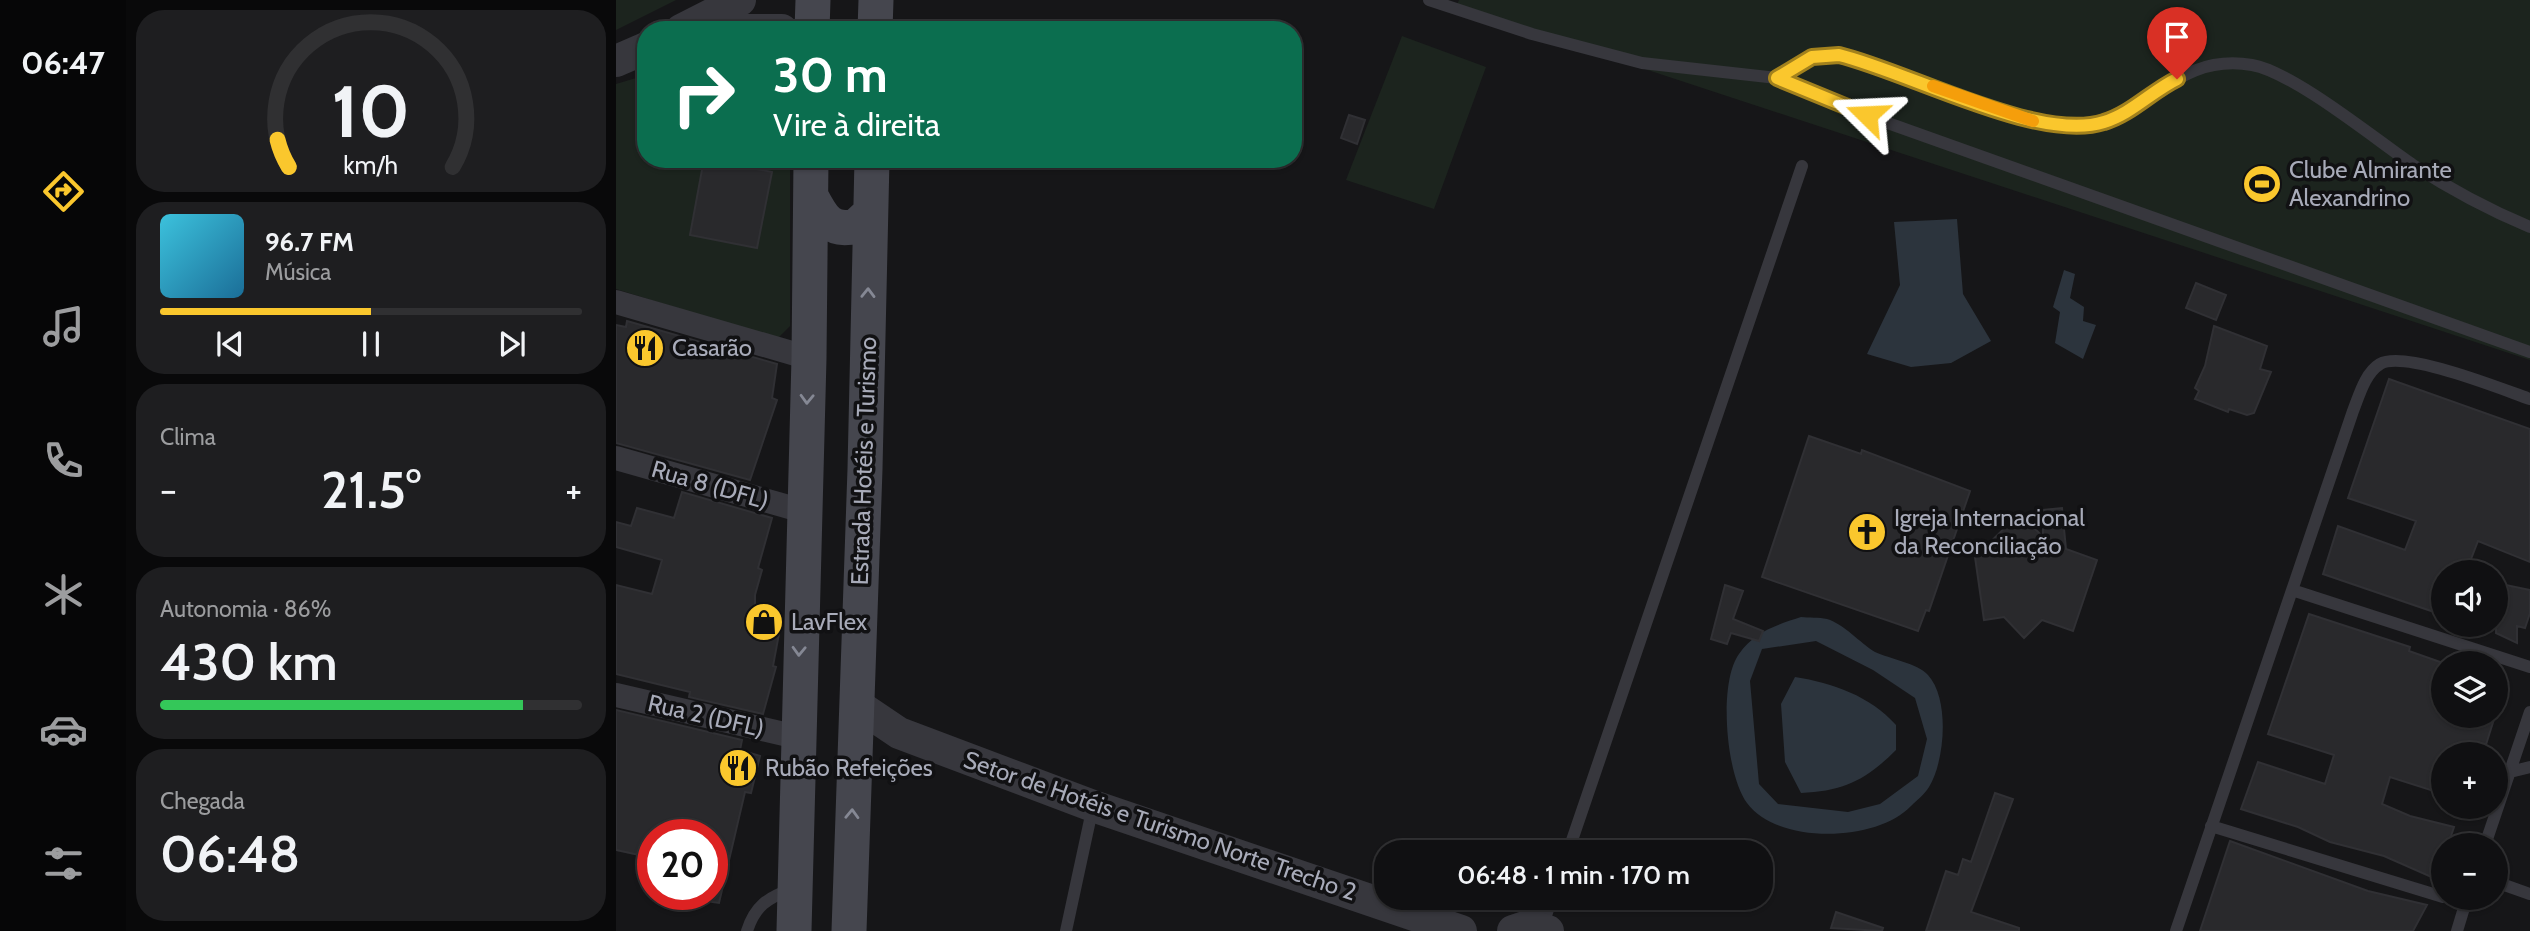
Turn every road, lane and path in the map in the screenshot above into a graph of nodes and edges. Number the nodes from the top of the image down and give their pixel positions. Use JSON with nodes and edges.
{"nodes":[{"id":1,"x":740,"y":0,"type":"edge"},
{"id":2,"x":813,"y":0,"type":"edge"},
{"id":3,"x":1429,"y":0,"type":"edge"},
{"id":4,"x":699,"y":21,"type":"edge"},
{"id":5,"x":812,"y":21,"type":"edge"},
{"id":6,"x":1777,"y":78,"type":"junction"},
{"id":7,"x":1801,"y":166,"type":"dead end"},
{"id":8,"x":811,"y":168,"type":"edge"},
{"id":9,"x":872,"y":168,"type":"edge"},
{"id":10,"x":811,"y":196,"type":"junction"},
{"id":11,"x":870,"y":213,"type":"junction"},
{"id":12,"x":2530,"y":227,"type":"edge"},
{"id":13,"x":616,"y":302,"type":"edge"},
{"id":14,"x":2530,"y":352,"type":"edge"},
{"id":15,"x":809,"y":358,"type":"junction"},
{"id":16,"x":2530,"y":399,"type":"edge"},
{"id":17,"x":616,"y":458,"type":"edge"},
{"id":18,"x":803,"y":512,"type":"junction"},
{"id":19,"x":2292,"y":590,"type":"junction"},
{"id":20,"x":2530,"y":667,"type":"edge"},
{"id":21,"x":616,"y":695,"type":"edge"},
{"id":22,"x":856,"y":705,"type":"junction"},
{"id":23,"x":2530,"y":712,"type":"edge"},
{"id":24,"x":899,"y":733,"type":"junction"},
{"id":25,"x":797,"y":737,"type":"junction"},
{"id":26,"x":854,"y":755,"type":"junction"},
{"id":27,"x":2530,"y":767,"type":"edge"},
{"id":28,"x":2510,"y":772,"type":"junction"},
{"id":29,"x":1093,"y":806,"type":"junction"},
{"id":30,"x":2211,"y":825,"type":"junction"},
{"id":31,"x":2489,"y":833,"type":"edge"},
{"id":32,"x":1572,"y":840,"type":"edge"},
{"id":33,"x":850,"y":873,"type":"junction"},
{"id":34,"x":796,"y":879,"type":"junction"},
{"id":35,"x":2508,"y":887,"type":"edge"},
{"id":36,"x":2431,"y":893,"type":"edge"},
{"id":37,"x":2530,"y":894,"type":"edge"},
{"id":38,"x":1545,"y":910,"type":"edge"},
{"id":39,"x":2463,"y":910,"type":"edge"},
{"id":40,"x":1534,"y":930,"type":"edge"},
{"id":41,"x":747,"y":931,"type":"edge"},
{"id":42,"x":794,"y":931,"type":"edge"},
{"id":43,"x":849,"y":931,"type":"edge"},
{"id":44,"x":1066,"y":931,"type":"edge"},
{"id":45,"x":1461,"y":931,"type":"edge"},
{"id":46,"x":2176,"y":931,"type":"edge"},
{"id":47,"x":2457,"y":931,"type":"edge"}],
"edges":[{"from":1,"to":4,"type":"street"},
{"from":2,"to":5,"type":"main road"},
{"from":3,"to":6,"type":"lane"},
{"from":6,"to":12,"type":"lane"},
{"from":6,"to":14,"type":"lane"},
{"from":7,"to":32,"type":"lane"},
{"from":8,"to":10,"type":"main road"},
{"from":9,"to":11,"type":"main road","name":"Estrada Hotéis e Turismo"},
{"from":10,"to":11,"type":"main road"},
{"from":10,"to":15,"type":"main road"},
{"from":22,"to":11,"type":"main road","name":"Estrada Hotéis e Turismo","one_way":true},
{"from":13,"to":15,"type":"street"},
{"from":15,"to":18,"type":"main road","one_way":true},
{"from":16,"to":19,"type":"lane"},
{"from":17,"to":18,"type":"street","name":"Rua 8 (DFL)"},
{"from":18,"to":25,"type":"main road","one_way":true},
{"from":19,"to":20,"type":"lane"},
{"from":19,"to":30,"type":"lane"},
{"from":21,"to":25,"type":"street","name":"Rua 2 (DFL)"},
{"from":22,"to":24,"type":"street","name":"Setor de Hotéis e Turismo Norte Trecho 2"},
{"from":22,"to":26,"type":"main road","name":"Estrada Hotéis e Turismo"},
{"from":23,"to":28,"type":"lane"},
{"from":24,"to":26,"type":"street"},
{"from":24,"to":29,"type":"street","name":"Setor de Hotéis e Turismo Norte Trecho 2"},
{"from":25,"to":34,"type":"main road"},
{"from":33,"to":26,"type":"main road","name":"Estrada Hotéis e Turismo","one_way":true},
{"from":27,"to":28,"type":"lane"},
{"from":28,"to":31,"type":"lane"},
{"from":29,"to":44,"type":"lane"},
{"from":29,"to":45,"type":"street","name":"Setor de Hotéis e Turismo Norte Trecho 2"},
{"from":30,"to":36,"type":"lane"},
{"from":30,"to":46,"type":"lane"},
{"from":33,"to":34,"type":"main road"},
{"from":33,"to":43,"type":"main road","name":"Estrada Hotéis e Turismo"},
{"from":34,"to":41,"type":"lane"},
{"from":34,"to":42,"type":"main road"},
{"from":35,"to":37,"type":"lane"},
{"from":38,"to":40,"type":"lane"},
{"from":39,"to":47,"type":"lane"}]}
